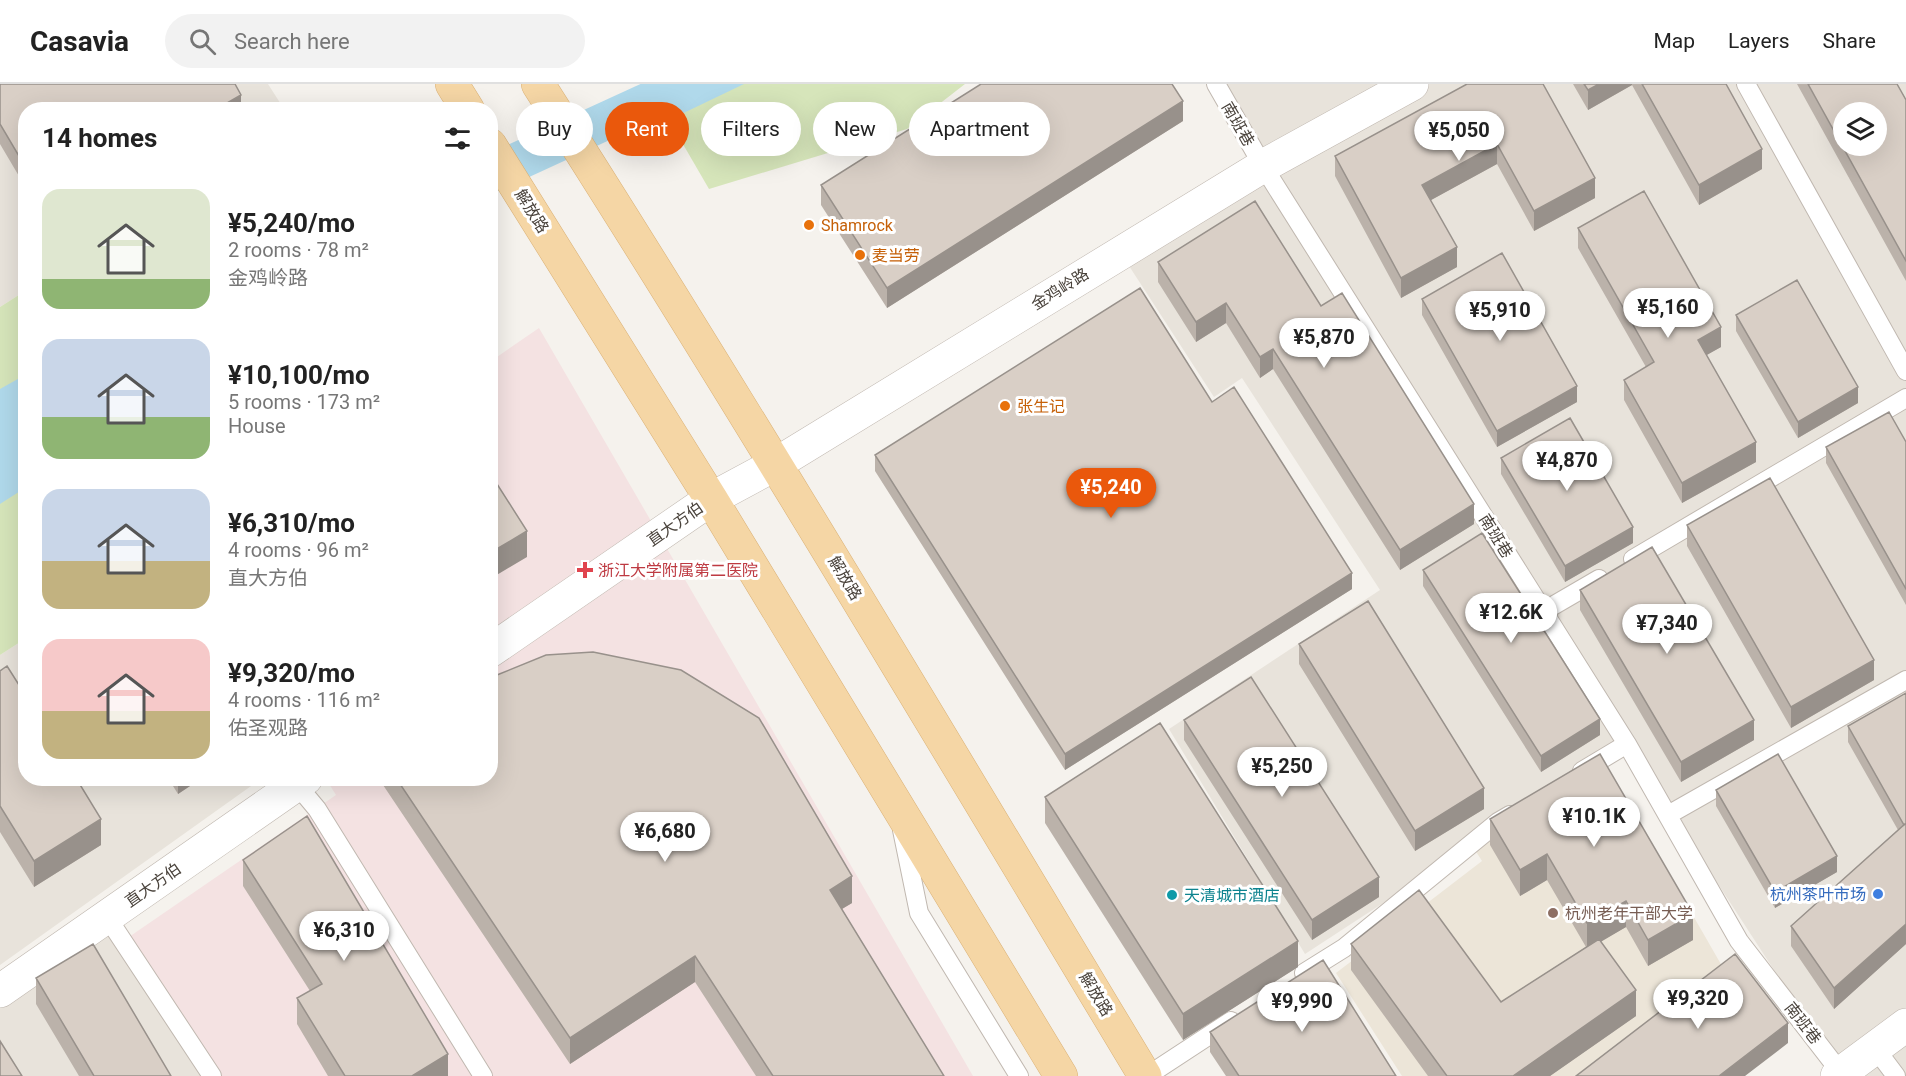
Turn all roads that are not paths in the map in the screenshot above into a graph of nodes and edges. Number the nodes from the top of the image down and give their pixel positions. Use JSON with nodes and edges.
{"nodes":[{"id":1,"x":452,"y":84,"type":"edge"},
{"id":2,"x":538,"y":84,"type":"edge"},
{"id":3,"x":1216,"y":84,"type":"edge"},
{"id":4,"x":1412,"y":84,"type":"edge"},
{"id":5,"x":1746,"y":84,"type":"edge"},
{"id":6,"x":463,"y":102,"type":"edge"},
{"id":7,"x":498,"y":158,"type":"edge"},
{"id":8,"x":1263,"y":166,"type":"junction"},
{"id":9,"x":1906,"y":371,"type":"edge"},
{"id":10,"x":1906,"y":398,"type":"edge"},
{"id":11,"x":776,"y":464,"type":"junction"},
{"id":12,"x":711,"y":499,"type":"junction"},
{"id":13,"x":1544,"y":611,"type":"junction"},
{"id":14,"x":498,"y":645,"type":"edge"},
{"id":15,"x":1906,"y":680,"type":"edge"},
{"id":16,"x":1627,"y":744,"type":"junction"},
{"id":17,"x":1568,"y":780,"type":"edge"},
{"id":18,"x":295,"y":786,"type":"edge"},
{"id":19,"x":303,"y":786,"type":"edge"},
{"id":20,"x":1528,"y":804,"type":"edge"},
{"id":21,"x":897,"y":805,"type":"junction"},
{"id":22,"x":1668,"y":815,"type":"junction"},
{"id":23,"x":107,"y":917,"type":"junction"},
{"id":24,"x":1294,"y":980,"type":"edge"},
{"id":25,"x":0,"y":991,"type":"edge"},
{"id":26,"x":1245,"y":1012,"type":"edge"},
{"id":27,"x":1906,"y":1024,"type":"edge"},
{"id":28,"x":1875,"y":1048,"type":"junction"},
{"id":29,"x":1840,"y":1074,"type":"edge"},
{"id":30,"x":212,"y":1076,"type":"edge"},
{"id":31,"x":483,"y":1076,"type":"edge"},
{"id":32,"x":1019,"y":1076,"type":"edge"},
{"id":33,"x":1061,"y":1076,"type":"edge"},
{"id":34,"x":1146,"y":1076,"type":"edge"},
{"id":35,"x":1896,"y":1076,"type":"edge"}],
"edges":[{"from":1,"to":6,"type":"main road"},
{"from":2,"to":11,"type":"main road","name":"解放路"},
{"from":3,"to":8,"type":"lane","name":"南班巷"},
{"from":4,"to":8,"type":"street","name":"金鸡岭路"},
{"from":5,"to":9,"type":"lane"},
{"from":7,"to":12,"type":"main road","name":"解放路"},
{"from":8,"to":11,"type":"street","name":"金鸡岭路"},
{"from":8,"to":13,"type":"lane","name":"南班巷"},
{"from":10,"to":13,"type":"lane"},
{"from":11,"to":12,"type":"street","name":"金鸡岭路"},
{"from":11,"to":34,"type":"main road","name":"解放路"},
{"from":12,"to":14,"type":"street","name":"直大方伯"},
{"from":12,"to":21,"type":"main road","name":"解放路"},
{"from":13,"to":16,"type":"lane","name":"南班巷"},
{"from":15,"to":22,"type":"lane"},
{"from":16,"to":17,"type":"lane"},
{"from":16,"to":22,"type":"lane","name":"南班巷"},
{"from":18,"to":23,"type":"street","name":"直大方伯"},
{"from":19,"to":31,"type":"lane"},
{"from":20,"to":24,"type":"lane"},
{"from":21,"to":32,"type":"lane"},
{"from":21,"to":33,"type":"main road","name":"解放路"},
{"from":22,"to":29,"type":"lane","name":"南班巷"},
{"from":23,"to":25,"type":"street","name":"直大方伯"},
{"from":23,"to":30,"type":"lane"},
{"from":26,"to":34,"type":"lane"},
{"from":27,"to":28,"type":"street"},
{"from":28,"to":29,"type":"street"},
{"from":28,"to":35,"type":"lane"}]}
